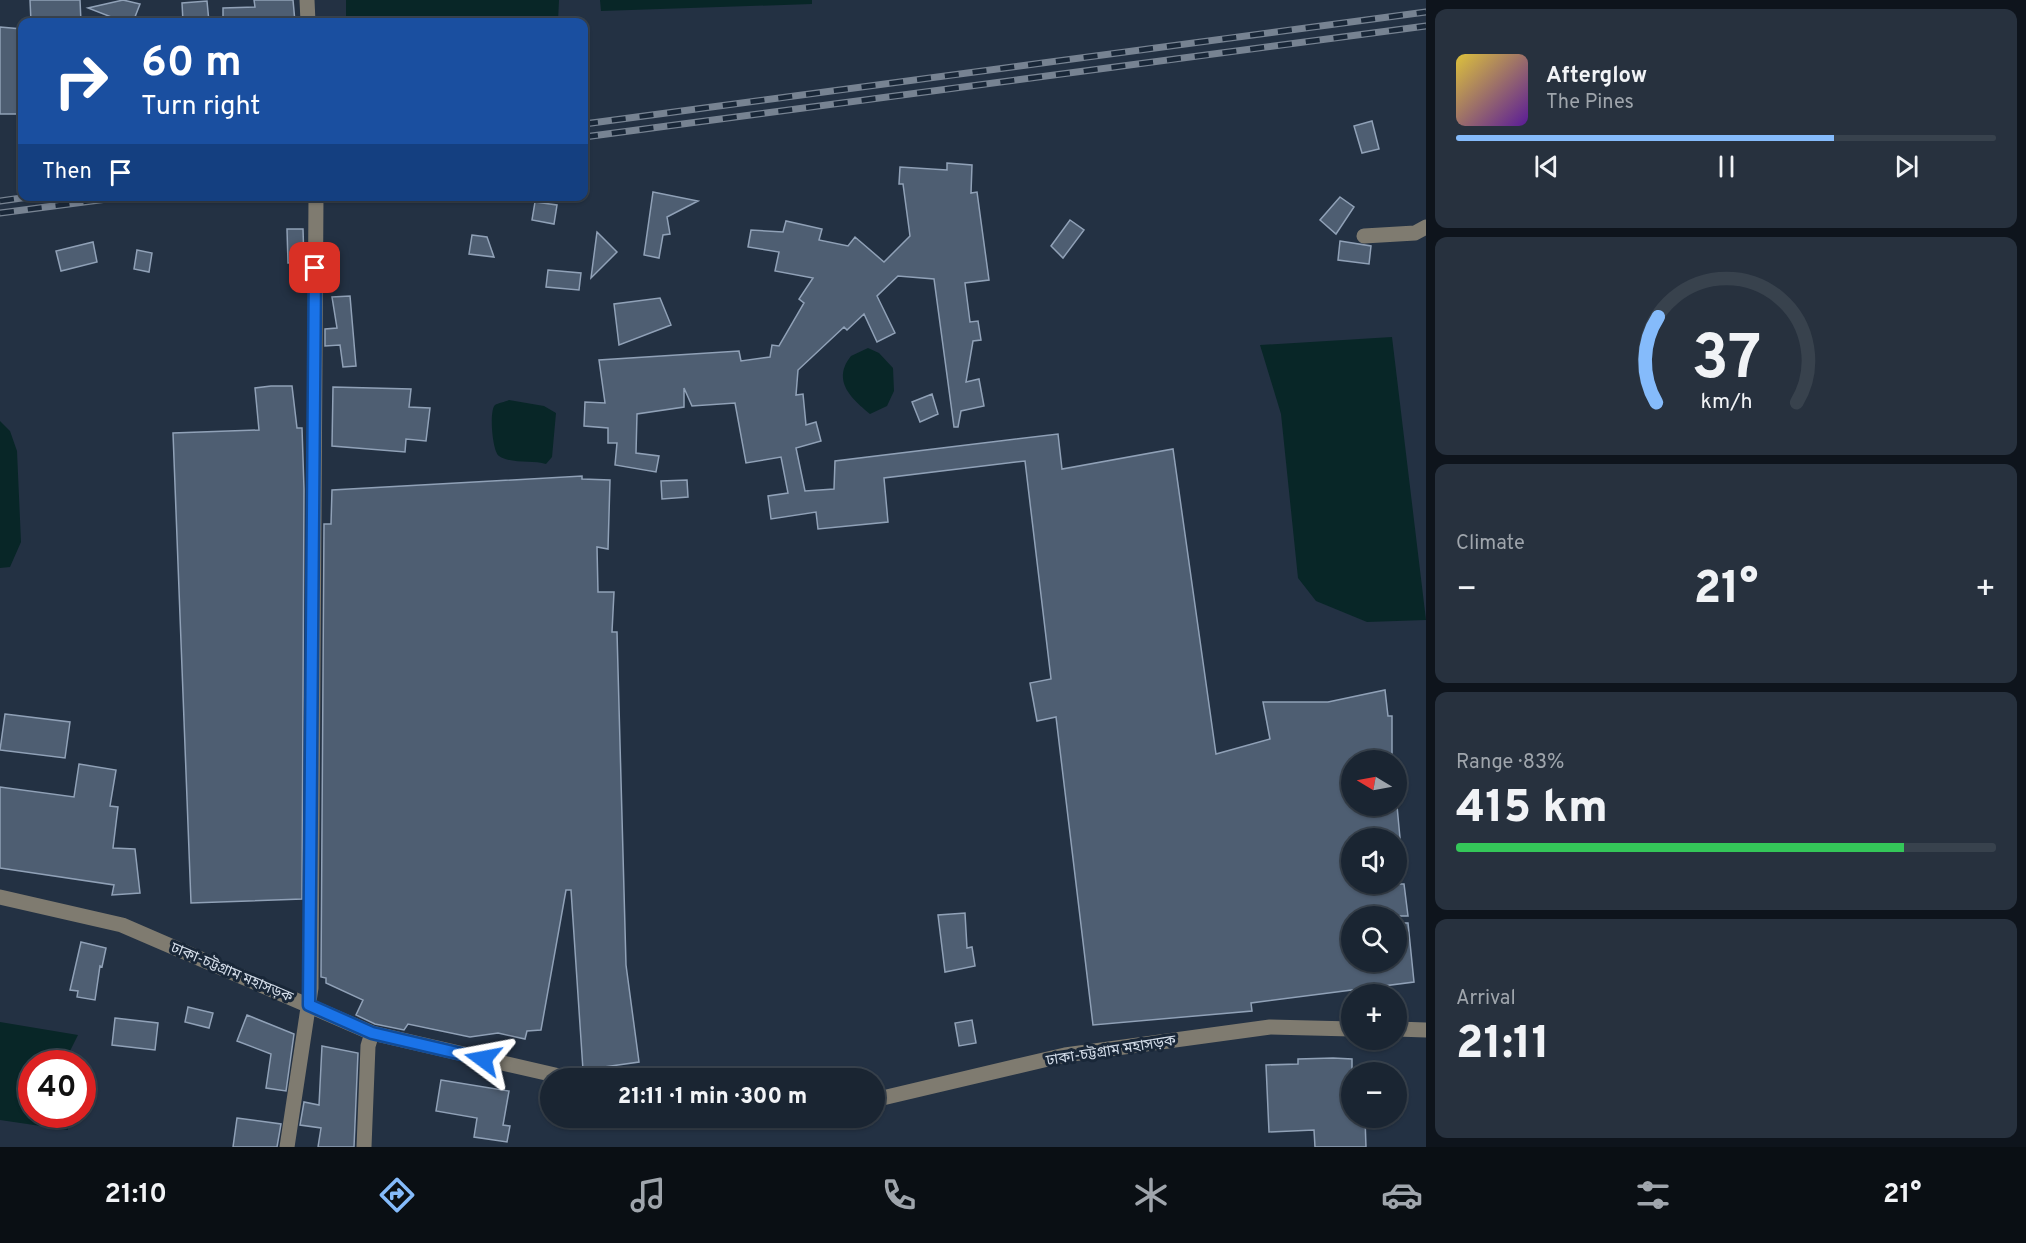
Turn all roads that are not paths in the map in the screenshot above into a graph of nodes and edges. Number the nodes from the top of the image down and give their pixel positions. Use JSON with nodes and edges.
{"nodes":[{"id":1,"x":307,"y":0,"type":"edge"},
{"id":2,"x":308,"y":18,"type":"edge"},
{"id":3,"x":316,"y":201,"type":"edge"},
{"id":4,"x":1426,"y":228,"type":"edge"},
{"id":5,"x":1364,"y":236,"type":"dead end"},
{"id":6,"x":0,"y":897,"type":"edge"},
{"id":7,"x":309,"y":1005,"type":"junction"},
{"id":8,"x":1341,"y":1029,"type":"edge"},
{"id":9,"x":1407,"y":1029,"type":"edge"},
{"id":10,"x":1426,"y":1030,"type":"edge"},
{"id":11,"x":372,"y":1033,"type":"junction"},
{"id":12,"x":540,"y":1072,"type":"edge"},
{"id":13,"x":885,"y":1097,"type":"edge"},
{"id":14,"x":287,"y":1147,"type":"edge"},
{"id":15,"x":364,"y":1147,"type":"edge"}],
"edges":[{"from":1,"to":2,"type":"street"},
{"from":3,"to":7,"type":"street"},
{"from":4,"to":5,"type":"street"},
{"from":6,"to":7,"type":"street","name":"ঢাকা-চট্টগ্রাম মহাসড়ক"},
{"from":7,"to":11,"type":"street","name":"ঢাকা-চট্টগ্রাম মহাসড়ক"},
{"from":7,"to":14,"type":"street"},
{"from":8,"to":13,"type":"street","name":"ঢাকা-চট্টগ্রাম মহাসড়ক"},
{"from":9,"to":10,"type":"street"},
{"from":11,"to":12,"type":"street","name":"ঢাকা-চট্টগ্রাম মহাসড়ক"},
{"from":11,"to":15,"type":"street"}]}
